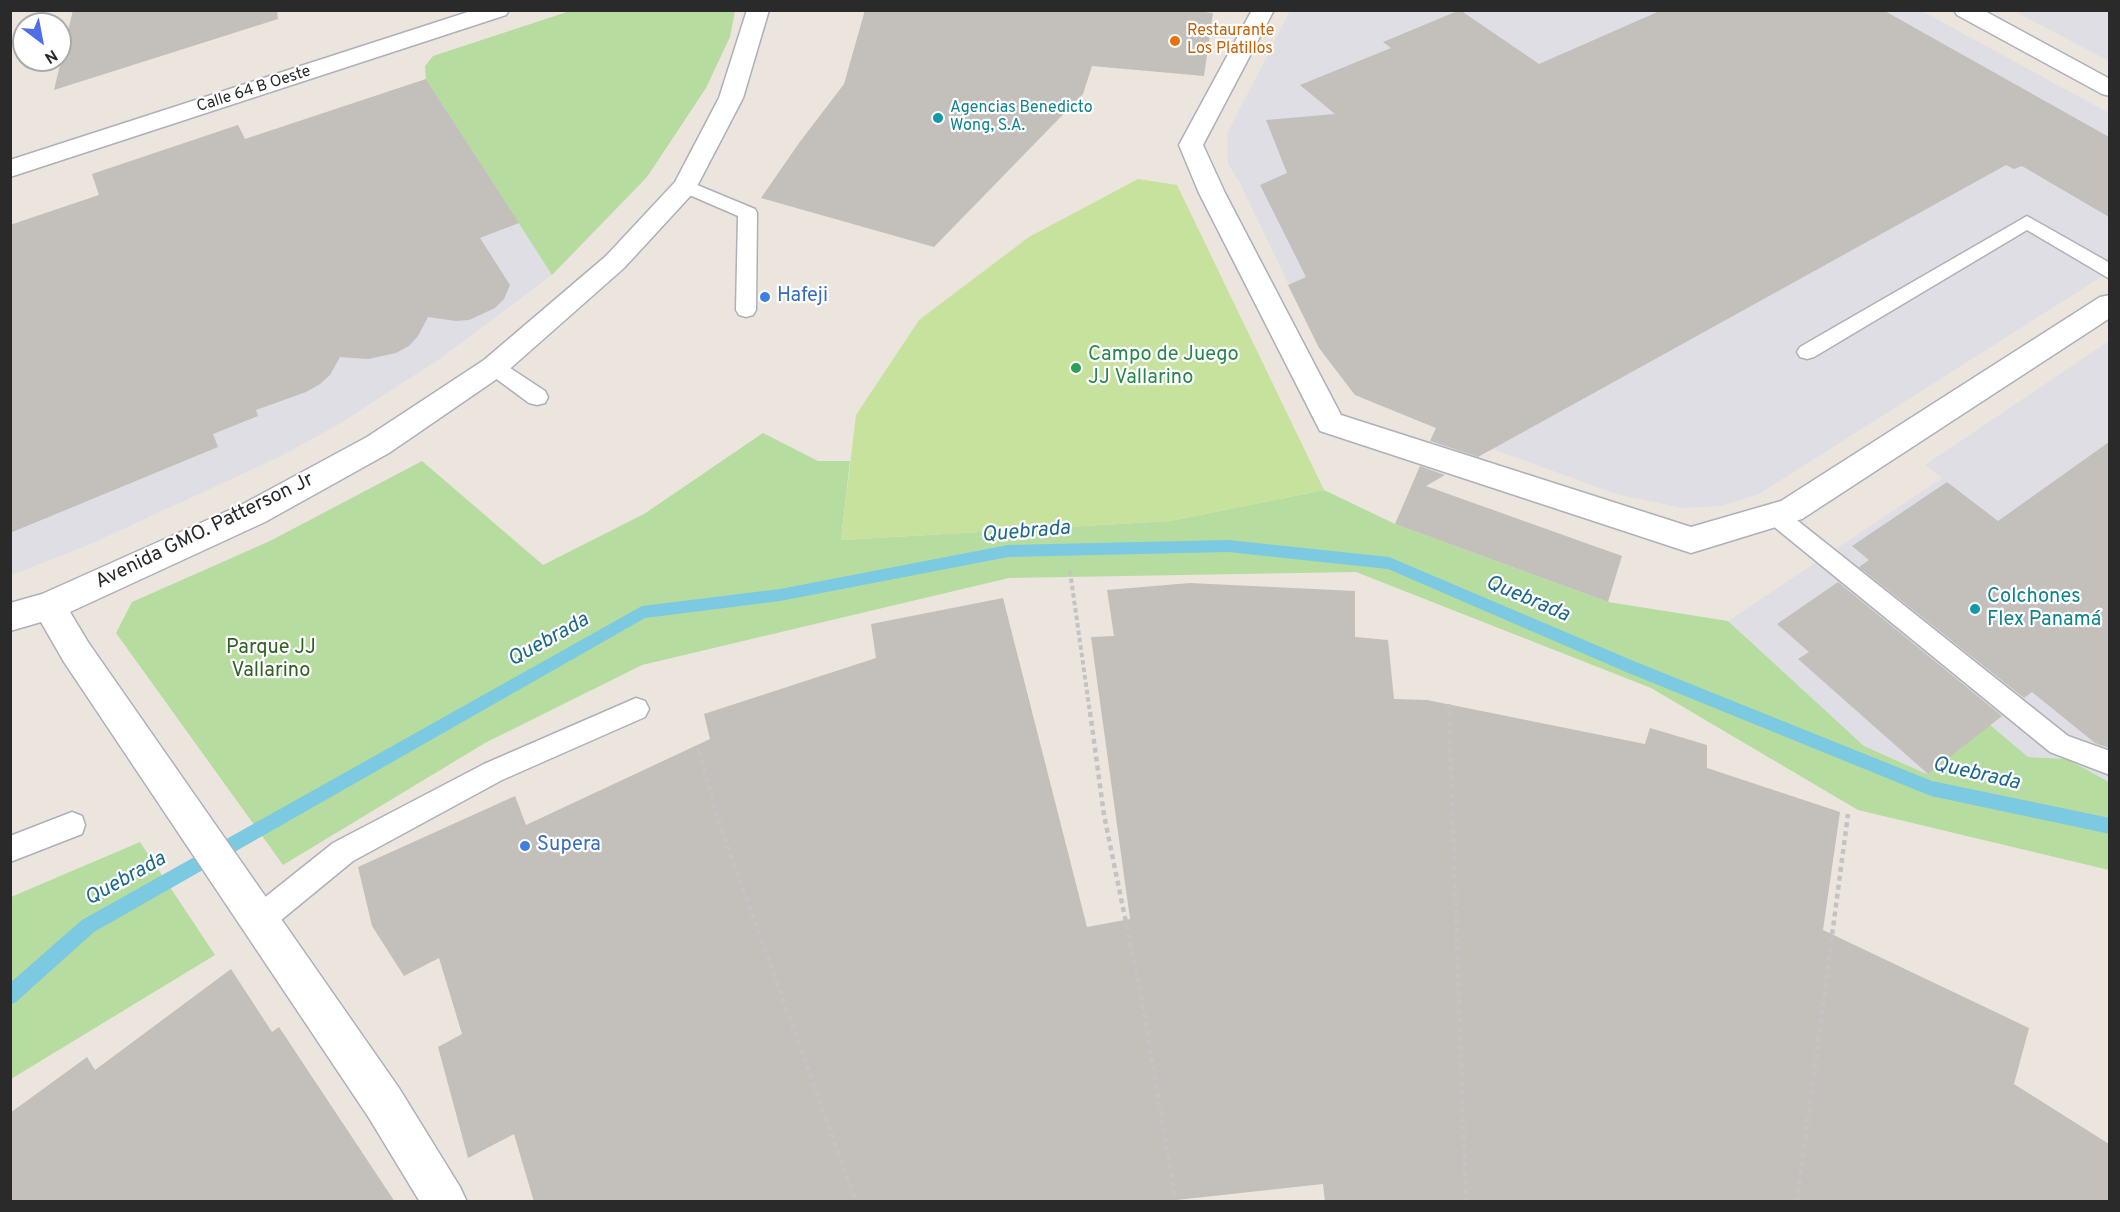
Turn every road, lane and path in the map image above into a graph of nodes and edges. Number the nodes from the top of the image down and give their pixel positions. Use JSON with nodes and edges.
{"nodes":[{"id":1,"x":498,"y":10,"type":"edge"},
{"id":2,"x":758,"y":10,"type":"edge"},
{"id":3,"x":1263,"y":10,"type":"edge"},
{"id":4,"x":1965,"y":10,"type":"edge"},
{"id":5,"x":2109,"y":89,"type":"edge"},
{"id":6,"x":10,"y":169,"type":"edge"},
{"id":7,"x":685,"y":186,"type":"junction"},
{"id":8,"x":2109,"y":272,"type":"edge"},
{"id":9,"x":2109,"y":304,"type":"edge"},
{"id":10,"x":746,"y":310,"type":"dead end"},
{"id":11,"x":1807,"y":352,"type":"dead end"},
{"id":12,"x":494,"y":367,"type":"junction"},
{"id":13,"x":537,"y":397,"type":"dead end"},
{"id":14,"x":1775,"y":515,"type":"junction"},
{"id":15,"x":1070,"y":571,"type":"dead end"},
{"id":16,"x":49,"y":606,"type":"junction"},
{"id":17,"x":10,"y":617,"type":"edge"},
{"id":18,"x":1449,"y":704,"type":"dead end"},
{"id":19,"x":636,"y":709,"type":"dead end"},
{"id":20,"x":699,"y":751,"type":"dead end"},
{"id":21,"x":2109,"y":763,"type":"edge"},
{"id":22,"x":1848,"y":814,"type":"dead end"},
{"id":23,"x":72,"y":825,"type":"dead end"},
{"id":24,"x":10,"y":849,"type":"edge"},
{"id":25,"x":251,"y":908,"type":"junction"},
{"id":26,"x":445,"y":1202,"type":"edge"},
{"id":27,"x":856,"y":1202,"type":"edge"},
{"id":28,"x":1176,"y":1202,"type":"edge"},
{"id":29,"x":1466,"y":1202,"type":"edge"},
{"id":30,"x":1797,"y":1202,"type":"edge"}],
"edges":[{"from":1,"to":6,"type":"street","name":"Calle 64 B Oeste"},
{"from":2,"to":7,"type":"street","name":"Avenida GMO. Patterson Jr"},
{"from":3,"to":14,"type":"street"},
{"from":4,"to":5,"type":"street"},
{"from":7,"to":10,"type":"lane"},
{"from":7,"to":12,"type":"street","name":"Avenida GMO. Patterson Jr"},
{"from":8,"to":11,"type":"lane"},
{"from":9,"to":14,"type":"street"},
{"from":12,"to":13,"type":"lane"},
{"from":12,"to":16,"type":"street","name":"Avenida GMO. Patterson Jr"},
{"from":14,"to":21,"type":"lane"},
{"from":15,"to":28,"type":"path"},
{"from":16,"to":17,"type":"street","name":"Avenida GMO. Patterson Jr"},
{"from":16,"to":25,"type":"street"},
{"from":18,"to":29,"type":"path"},
{"from":19,"to":25,"type":"lane"},
{"from":20,"to":27,"type":"path"},
{"from":22,"to":30,"type":"path"},
{"from":23,"to":24,"type":"lane"},
{"from":25,"to":26,"type":"street"}]}
